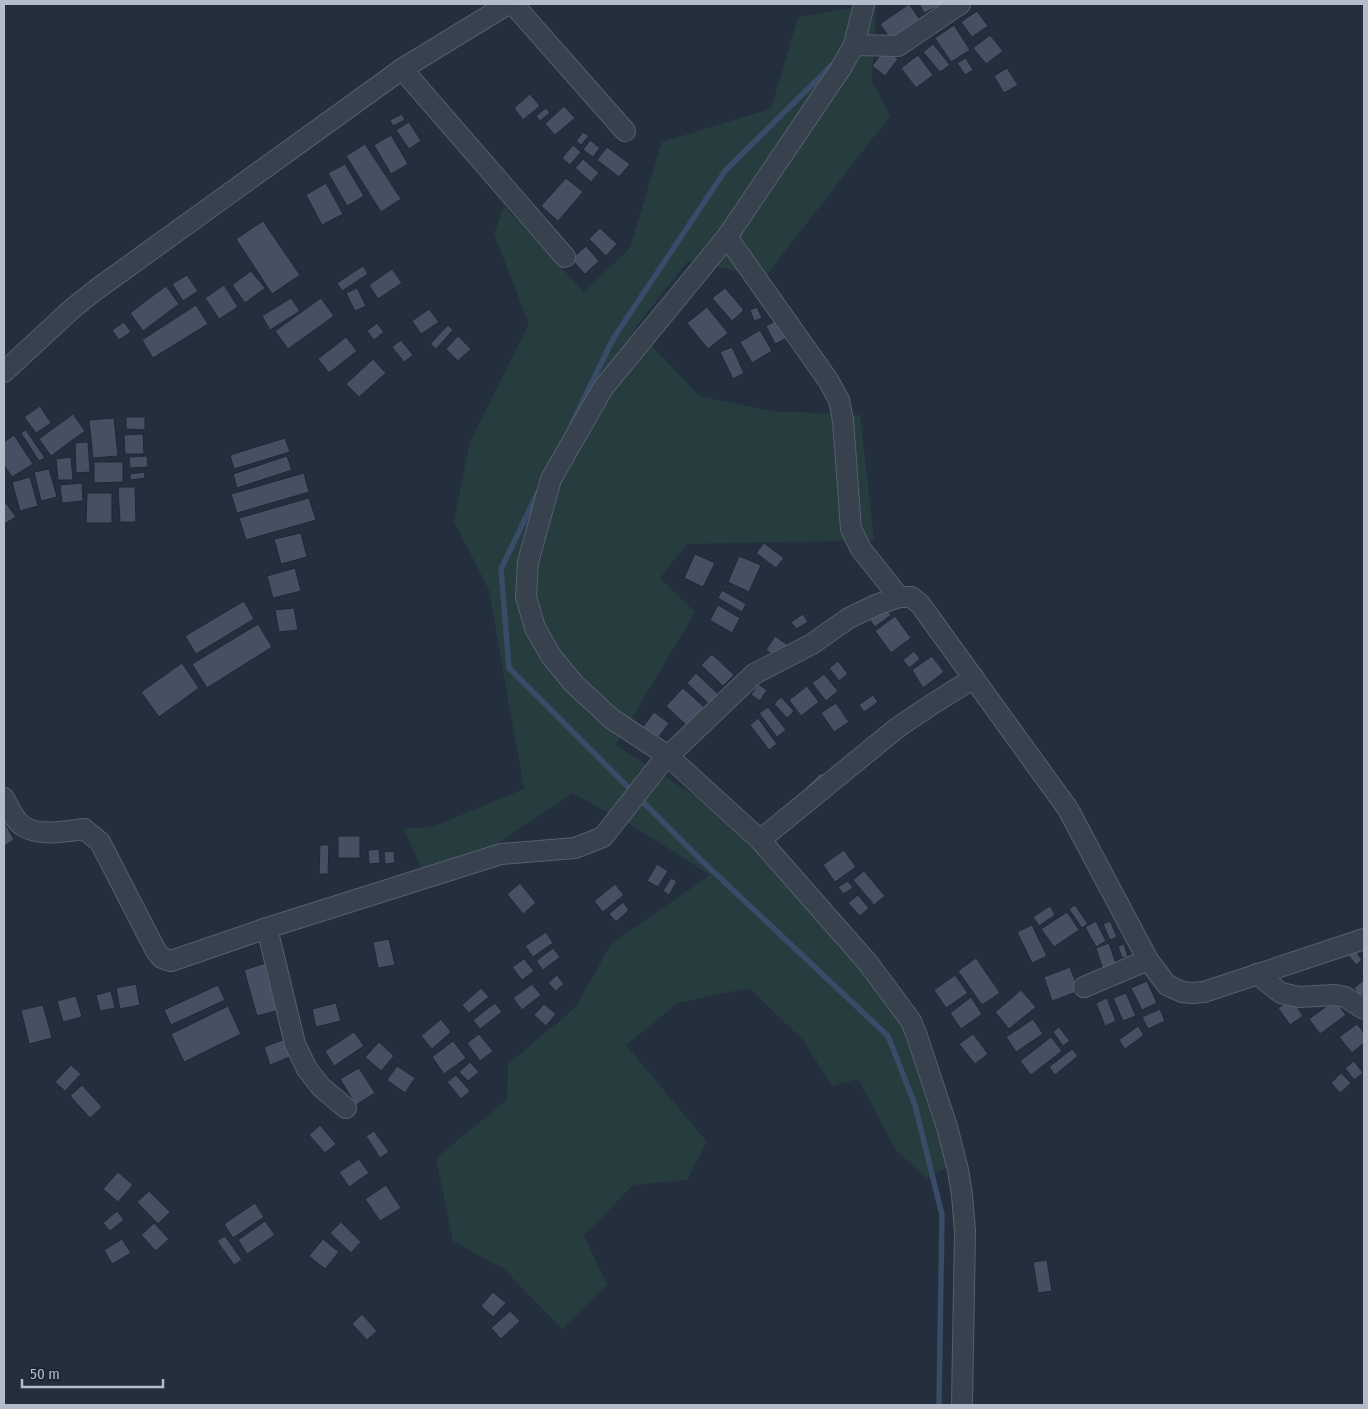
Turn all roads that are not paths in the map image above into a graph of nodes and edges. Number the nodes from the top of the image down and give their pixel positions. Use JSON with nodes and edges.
{"nodes":[{"id":1,"x":508,"y":4,"type":"edge"},
{"id":2,"x":513,"y":4,"type":"edge"},
{"id":3,"x":864,"y":4,"type":"edge"},
{"id":4,"x":960,"y":4,"type":"edge"},
{"id":5,"x":854,"y":45,"type":"junction"},
{"id":6,"x":402,"y":69,"type":"junction"},
{"id":7,"x":626,"y":131,"type":"dead end"},
{"id":8,"x":727,"y":237,"type":"junction"},
{"id":9,"x":565,"y":257,"type":"dead end"},
{"id":10,"x":4,"y":372,"type":"edge"},
{"id":11,"x":899,"y":597,"type":"junction"},
{"id":12,"x":974,"y":678,"type":"junction"},
{"id":13,"x":665,"y":760,"type":"junction"},
{"id":14,"x":4,"y":798,"type":"edge"},
{"id":15,"x":760,"y":840,"type":"junction"},
{"id":16,"x":267,"y":928,"type":"junction"},
{"id":17,"x":1364,"y":939,"type":"edge"},
{"id":18,"x":1148,"y":960,"type":"junction"},
{"id":19,"x":1257,"y":974,"type":"junction"},
{"id":20,"x":1084,"y":987,"type":"dead end"},
{"id":21,"x":1364,"y":1009,"type":"edge"},
{"id":22,"x":346,"y":1108,"type":"dead end"},
{"id":23,"x":962,"y":1405,"type":"edge"}],
"edges":[{"from":1,"to":6,"type":"street"},
{"from":2,"to":7,"type":"street"},
{"from":3,"to":5,"type":"street"},
{"from":4,"to":5,"type":"street"},
{"from":5,"to":8,"type":"street"},
{"from":6,"to":9,"type":"street"},
{"from":6,"to":10,"type":"street"},
{"from":8,"to":11,"type":"street"},
{"from":8,"to":13,"type":"street"},
{"from":11,"to":12,"type":"street"},
{"from":11,"to":13,"type":"street"},
{"from":12,"to":15,"type":"street"},
{"from":12,"to":18,"type":"street"},
{"from":13,"to":15,"type":"street"},
{"from":13,"to":16,"type":"street"},
{"from":14,"to":16,"type":"street"},
{"from":15,"to":23,"type":"street"},
{"from":16,"to":22,"type":"street"},
{"from":17,"to":19,"type":"street"},
{"from":18,"to":19,"type":"street"},
{"from":18,"to":20,"type":"street"},
{"from":19,"to":21,"type":"street"}]}
